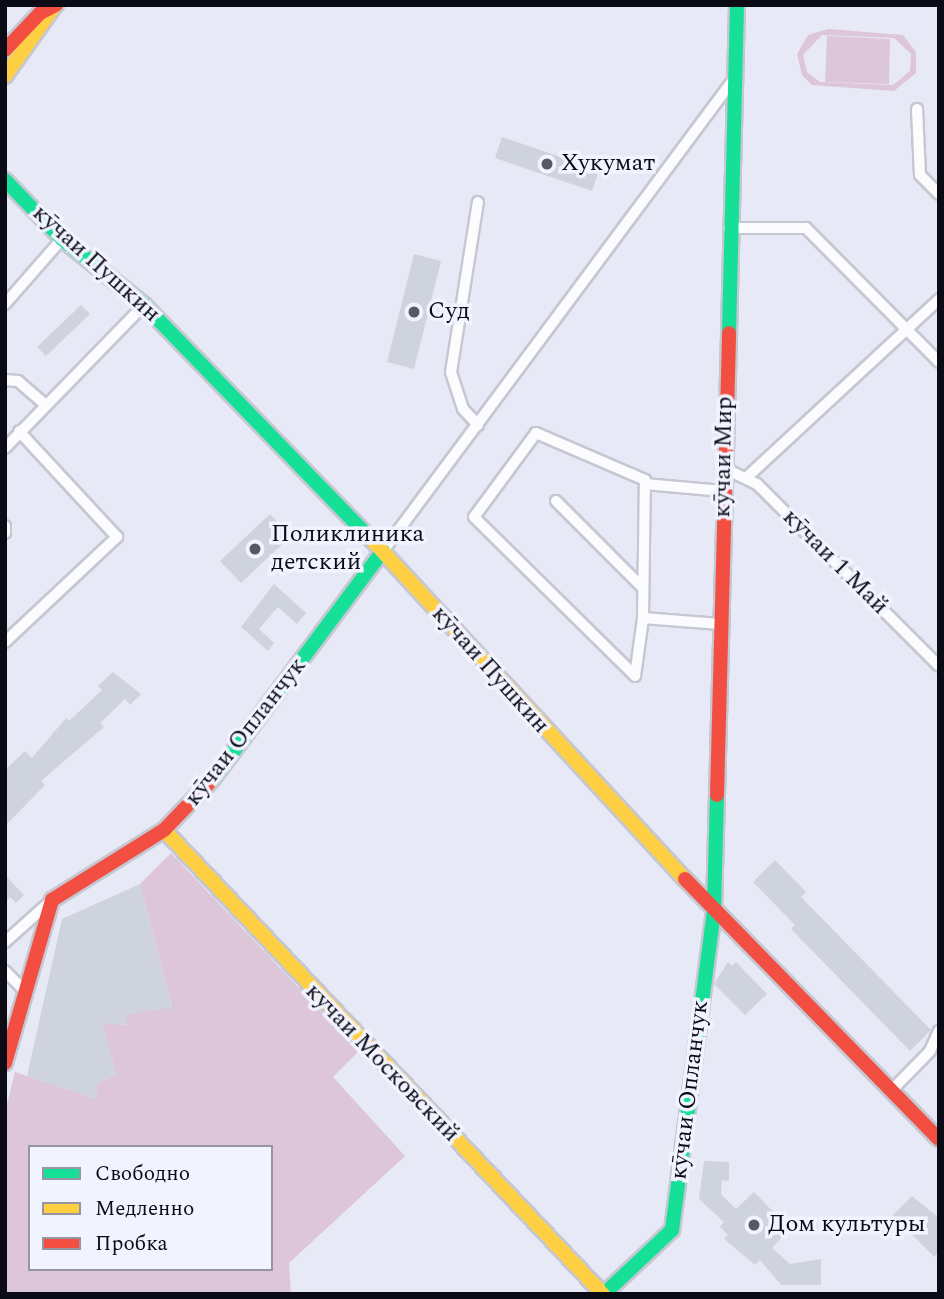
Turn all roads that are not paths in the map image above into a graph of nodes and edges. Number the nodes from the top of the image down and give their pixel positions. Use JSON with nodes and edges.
{"nodes":[{"id":1,"x":737,"y":5,"type":"edge"},
{"id":2,"x":5,"y":50,"type":"edge"},
{"id":3,"x":5,"y":76,"type":"edge"},
{"id":4,"x":733,"y":80,"type":"junction"},
{"id":5,"x":916,"y":109,"type":"dead end"},
{"id":6,"x":5,"y":180,"type":"edge"},
{"id":7,"x":939,"y":194,"type":"edge"},
{"id":8,"x":478,"y":202,"type":"dead end"},
{"id":9,"x":729,"y":228,"type":"junction"},
{"id":10,"x":62,"y":239,"type":"junction"},
{"id":11,"x":939,"y":299,"type":"edge"},
{"id":12,"x":5,"y":304,"type":"edge"},
{"id":13,"x":144,"y":305,"type":"junction"},
{"id":14,"x":907,"y":328,"type":"junction"},
{"id":15,"x":939,"y":362,"type":"edge"},
{"id":16,"x":5,"y":380,"type":"edge"},
{"id":17,"x":46,"y":405,"type":"junction"},
{"id":18,"x":478,"y":425,"type":"junction"},
{"id":19,"x":19,"y":430,"type":"junction"},
{"id":20,"x":5,"y":448,"type":"edge"},
{"id":21,"x":724,"y":468,"type":"junction"},
{"id":22,"x":746,"y":478,"type":"junction"},
{"id":23,"x":645,"y":484,"type":"junction"},
{"id":24,"x":723,"y":491,"type":"junction"},
{"id":25,"x":556,"y":501,"type":"dead end"},
{"id":26,"x":5,"y":526,"type":"edge"},
{"id":27,"x":5,"y":533,"type":"edge"},
{"id":28,"x":383,"y":551,"type":"junction"},
{"id":29,"x":643,"y":588,"type":"junction"},
{"id":30,"x":643,"y":618,"type":"junction"},
{"id":31,"x":720,"y":624,"type":"junction"},
{"id":32,"x":5,"y":642,"type":"edge"},
{"id":33,"x":939,"y":666,"type":"edge"},
{"id":34,"x":164,"y":830,"type":"junction"},
{"id":35,"x":52,"y":900,"type":"junction"},
{"id":36,"x":714,"y":909,"type":"junction"},
{"id":37,"x":5,"y":942,"type":"edge"},
{"id":38,"x":5,"y":971,"type":"edge"},
{"id":39,"x":23,"y":989,"type":"junction"},
{"id":40,"x":938,"y":1038,"type":"edge"},
{"id":41,"x":5,"y":1063,"type":"edge"},
{"id":42,"x":891,"y":1091,"type":"junction"},
{"id":43,"x":939,"y":1139,"type":"edge"},
{"id":44,"x":603,"y":1294,"type":"edge"}],
"edges":[{"from":1,"to":4,"type":"street","name":"кӯчаи Мир"},
{"from":2,"to":3,"type":"street"},
{"from":4,"to":9,"type":"street","name":"кӯчаи Мир"},
{"from":4,"to":18,"type":"street"},
{"from":5,"to":7,"type":"street"},
{"from":6,"to":10,"type":"street","name":"кӯчаи Пушкин"},
{"from":8,"to":18,"type":"street"},
{"from":9,"to":14,"type":"street"},
{"from":9,"to":21,"type":"street","name":"кӯчаи Мир"},
{"from":10,"to":12,"type":"street"},
{"from":10,"to":13,"type":"street","name":"кӯчаи Пушкин"},
{"from":11,"to":14,"type":"street"},
{"from":13,"to":17,"type":"street"},
{"from":13,"to":28,"type":"street","name":"кӯчаи Пушкин"},
{"from":14,"to":15,"type":"street"},
{"from":14,"to":22,"type":"street"},
{"from":16,"to":17,"type":"street"},
{"from":17,"to":19,"type":"street"},
{"from":18,"to":28,"type":"street"},
{"from":19,"to":20,"type":"street"},
{"from":19,"to":32,"type":"street"},
{"from":21,"to":22,"type":"street","name":"кӯчаи 1 Май"},
{"from":21,"to":24,"type":"street","name":"кӯчаи Мир"},
{"from":22,"to":33,"type":"street","name":"кӯчаи 1 Май"},
{"from":23,"to":24,"type":"street"},
{"from":23,"to":29,"type":"street"},
{"from":23,"to":30,"type":"street"},
{"from":24,"to":31,"type":"street","name":"кӯчаи Мир"},
{"from":25,"to":29,"type":"street"},
{"from":26,"to":27,"type":"street"},
{"from":28,"to":34,"type":"street","name":"кӯчаи Опланчук"},
{"from":28,"to":36,"type":"street","name":"кӯчаи Пушкин"},
{"from":29,"to":30,"type":"street"},
{"from":30,"to":31,"type":"street"},
{"from":31,"to":36,"type":"street","name":"кӯчаи Мир"},
{"from":34,"to":35,"type":"street","name":"кӯчаи Опланчук"},
{"from":34,"to":44,"type":"street","name":"кучаи Московский"},
{"from":35,"to":37,"type":"street"},
{"from":35,"to":39,"type":"street"},
{"from":36,"to":42,"type":"street","name":"кӯчаи Пушкин"},
{"from":36,"to":44,"type":"street","name":"кӯчаи Опланчук"},
{"from":38,"to":39,"type":"street"},
{"from":39,"to":41,"type":"street"},
{"from":40,"to":42,"type":"street"},
{"from":42,"to":43,"type":"street","name":"кӯчаи Пушкин"}]}
